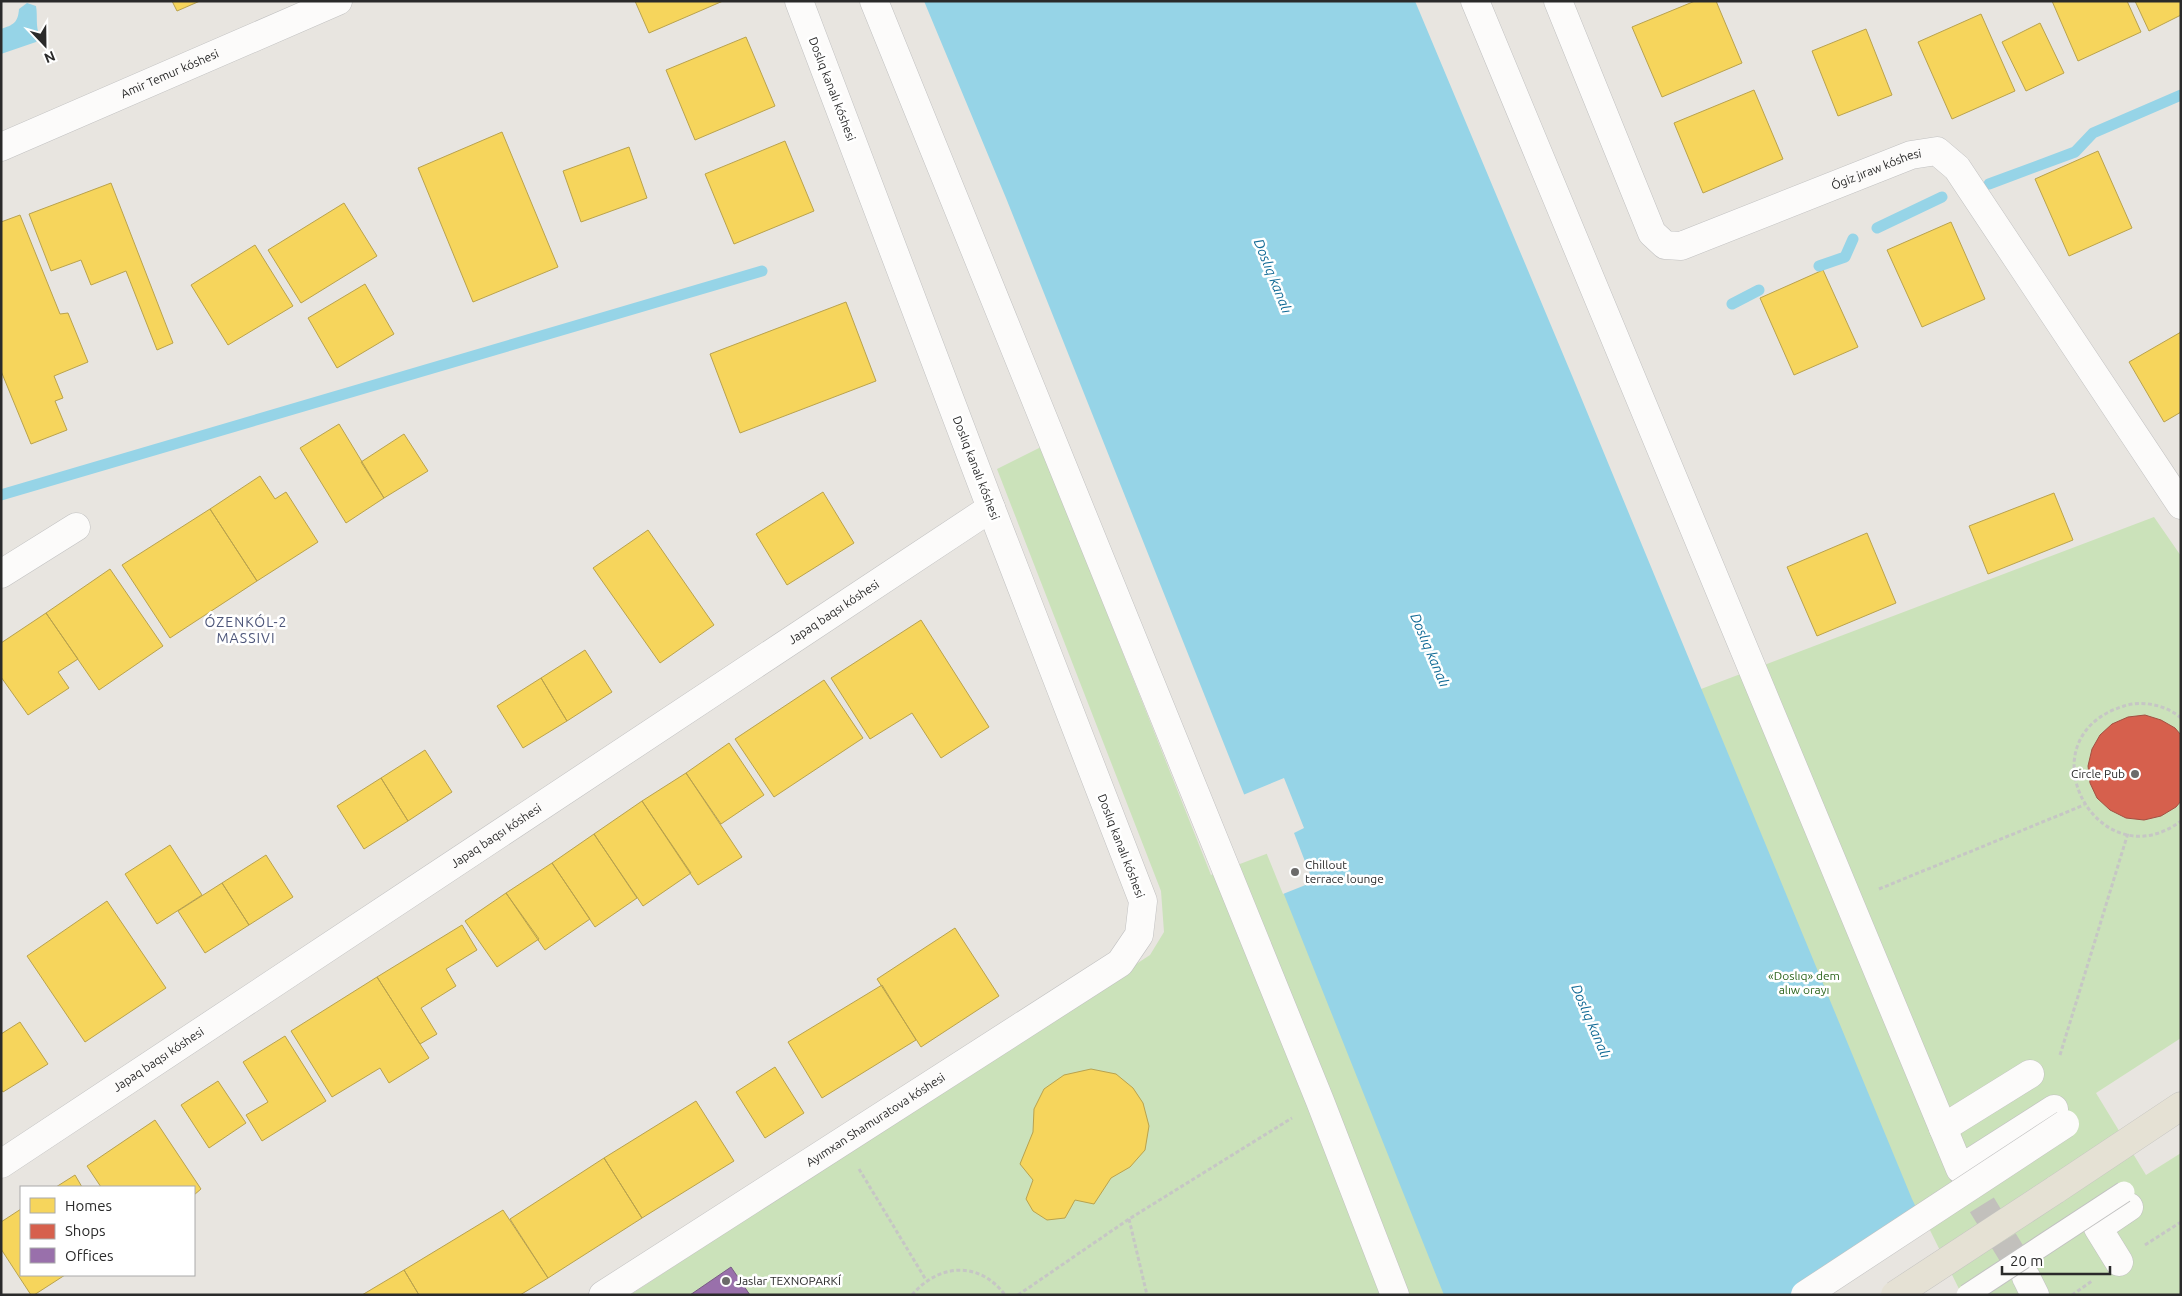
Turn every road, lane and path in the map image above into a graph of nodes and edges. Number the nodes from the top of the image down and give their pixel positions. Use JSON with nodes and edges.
{"nodes":[{"id":1,"x":338,"y":1,"type":"edge"},
{"id":2,"x":799,"y":1,"type":"edge"},
{"id":3,"x":874,"y":1,"type":"edge"},
{"id":4,"x":1475,"y":1,"type":"edge"},
{"id":5,"x":1558,"y":1,"type":"edge"},
{"id":6,"x":1,"y":146,"type":"edge"},
{"id":7,"x":2181,"y":505,"type":"edge"},
{"id":8,"x":991,"y":508,"type":"junction"},
{"id":9,"x":76,"y":527,"type":"dead end"},
{"id":10,"x":1,"y":574,"type":"edge"},
{"id":11,"x":2181,"y":718,"type":"edge"},
{"id":12,"x":2084,"y":805,"type":"junction"},
{"id":13,"x":2181,"y":821,"type":"edge"},
{"id":14,"x":2128,"y":833,"type":"junction"},
{"id":15,"x":1849,"y":901,"type":"junction"},
{"id":16,"x":1139,"y":935,"type":"joint"},
{"id":17,"x":2060,"y":1056,"type":"dead end"},
{"id":18,"x":2030,"y":1074,"type":"dead end"},
{"id":19,"x":1320,"y":1101,"type":"junction"},
{"id":20,"x":2181,"y":1106,"type":"edge"},
{"id":21,"x":1944,"y":1128,"type":"junction"},
{"id":22,"x":841,"y":1141,"type":"junction"},
{"id":23,"x":1,"y":1164,"type":"edge"},
{"id":24,"x":2126,"y":1199,"type":"joint"},
{"id":25,"x":1129,"y":1219,"type":"junction"},
{"id":26,"x":2119,"y":1262,"type":"dead end"},
{"id":27,"x":926,"y":1280,"type":"junction"},
{"id":28,"x":603,"y":1295,"type":"edge"},
{"id":29,"x":912,"y":1295,"type":"edge"},
{"id":30,"x":1005,"y":1295,"type":"edge"},
{"id":31,"x":1018,"y":1295,"type":"edge"},
{"id":32,"x":1148,"y":1295,"type":"edge"},
{"id":33,"x":1395,"y":1295,"type":"edge"},
{"id":34,"x":1804,"y":1295,"type":"edge"},
{"id":35,"x":1895,"y":1295,"type":"edge"},
{"id":36,"x":1967,"y":1295,"type":"edge"}],
"edges":[{"from":1,"to":6,"type":"street","name":"Amir Temur kóshesi"},
{"from":2,"to":8,"type":"street","name":"Doslıq kanalı kóshesi"},
{"from":3,"to":19,"type":"street"},
{"from":4,"to":15,"type":"street"},
{"from":5,"to":7,"type":"street","name":"Ógiz jıraw kóshesi"},
{"from":8,"to":16,"type":"street","name":"Doslıq kanalı kóshesi"},
{"from":8,"to":23,"type":"street","name":"Japaq baqsı kóshesi"},
{"from":9,"to":10,"type":"street"},
{"from":11,"to":12,"type":"path"},
{"from":12,"to":14,"type":"path"},
{"from":12,"to":15,"type":"path"},
{"from":13,"to":14,"type":"path"},
{"from":14,"to":17,"type":"path"},
{"from":15,"to":21,"type":"street"},
{"from":16,"to":22,"type":"street","name":"Ayımxan Shamuratova kóshesi"},
{"from":18,"to":21,"type":"street"},
{"from":19,"to":25,"type":"path"},
{"from":19,"to":33,"type":"street"},
{"from":20,"to":35,"type":"main road","bridge":true},
{"from":21,"to":34,"type":"street","bridge":true},
{"from":22,"to":27,"type":"path"},
{"from":22,"to":28,"type":"street","name":"Ayımxan Shamuratova kóshesi"},
{"from":24,"to":26,"type":"street"},
{"from":24,"to":36,"type":"lane","bridge":true},
{"from":25,"to":31,"type":"path"},
{"from":25,"to":32,"type":"path"},
{"from":27,"to":29,"type":"path"},
{"from":27,"to":30,"type":"path"}]}
